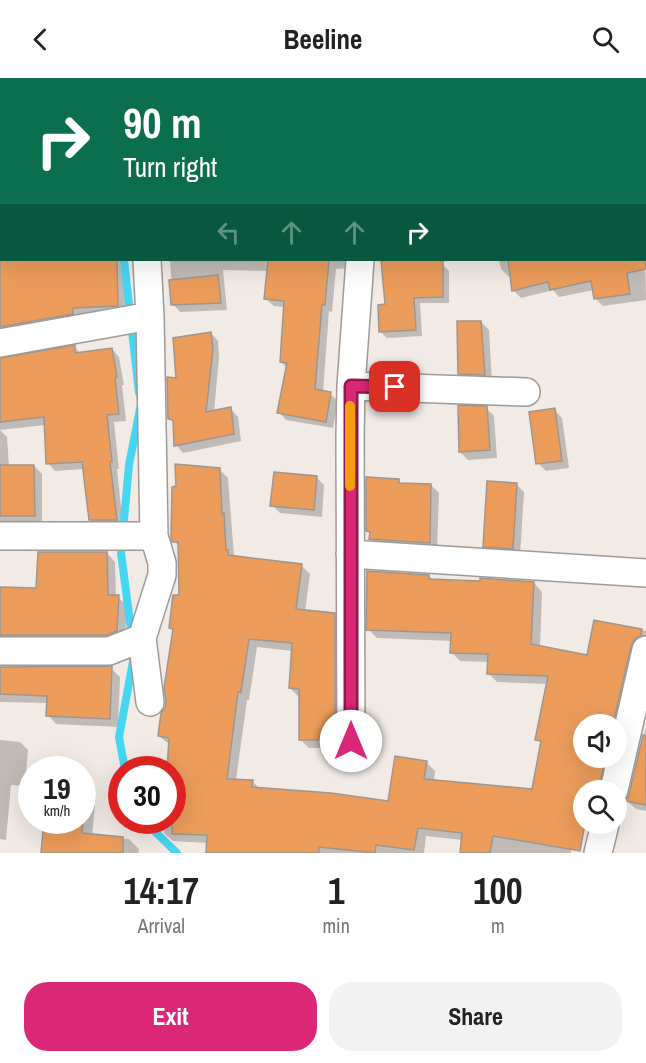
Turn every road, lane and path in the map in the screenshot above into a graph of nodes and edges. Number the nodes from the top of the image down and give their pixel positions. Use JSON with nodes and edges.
{"nodes":[{"id":1,"x":147,"y":261,"type":"edge"},
{"id":2,"x":360,"y":261,"type":"edge"},
{"id":3,"x":135,"y":319,"type":"junction"},
{"id":4,"x":0,"y":343,"type":"edge"},
{"id":5,"x":351,"y":386,"type":"junction"},
{"id":6,"x":526,"y":392,"type":"dead end"},
{"id":7,"x":0,"y":536,"type":"edge"},
{"id":8,"x":148,"y":536,"type":"junction"},
{"id":9,"x":350,"y":554,"type":"junction"},
{"id":10,"x":646,"y":573,"type":"edge"},
{"id":11,"x":134,"y":641,"type":"junction"},
{"id":12,"x":646,"y":650,"type":"edge"},
{"id":13,"x":0,"y":651,"type":"edge"},
{"id":14,"x":150,"y":702,"type":"dead end"},
{"id":15,"x":639,"y":717,"type":"edge"},
{"id":16,"x":351,"y":741,"type":"dead end"},
{"id":17,"x":617,"y":780,"type":"edge"},
{"id":18,"x":603,"y":834,"type":"edge"},
{"id":19,"x":598,"y":853,"type":"edge"}],
"edges":[{"from":1,"to":3,"type":"street"},
{"from":2,"to":5,"type":"street"},
{"from":3,"to":4,"type":"street"},
{"from":3,"to":8,"type":"street"},
{"from":5,"to":6,"type":"street"},
{"from":5,"to":9,"type":"street"},
{"from":7,"to":8,"type":"street"},
{"from":8,"to":11,"type":"street"},
{"from":9,"to":10,"type":"street"},
{"from":9,"to":16,"type":"street"},
{"from":11,"to":13,"type":"street"},
{"from":11,"to":14,"type":"street"},
{"from":12,"to":15,"type":"street"},
{"from":15,"to":17,"type":"street"},
{"from":18,"to":19,"type":"street"}]}
